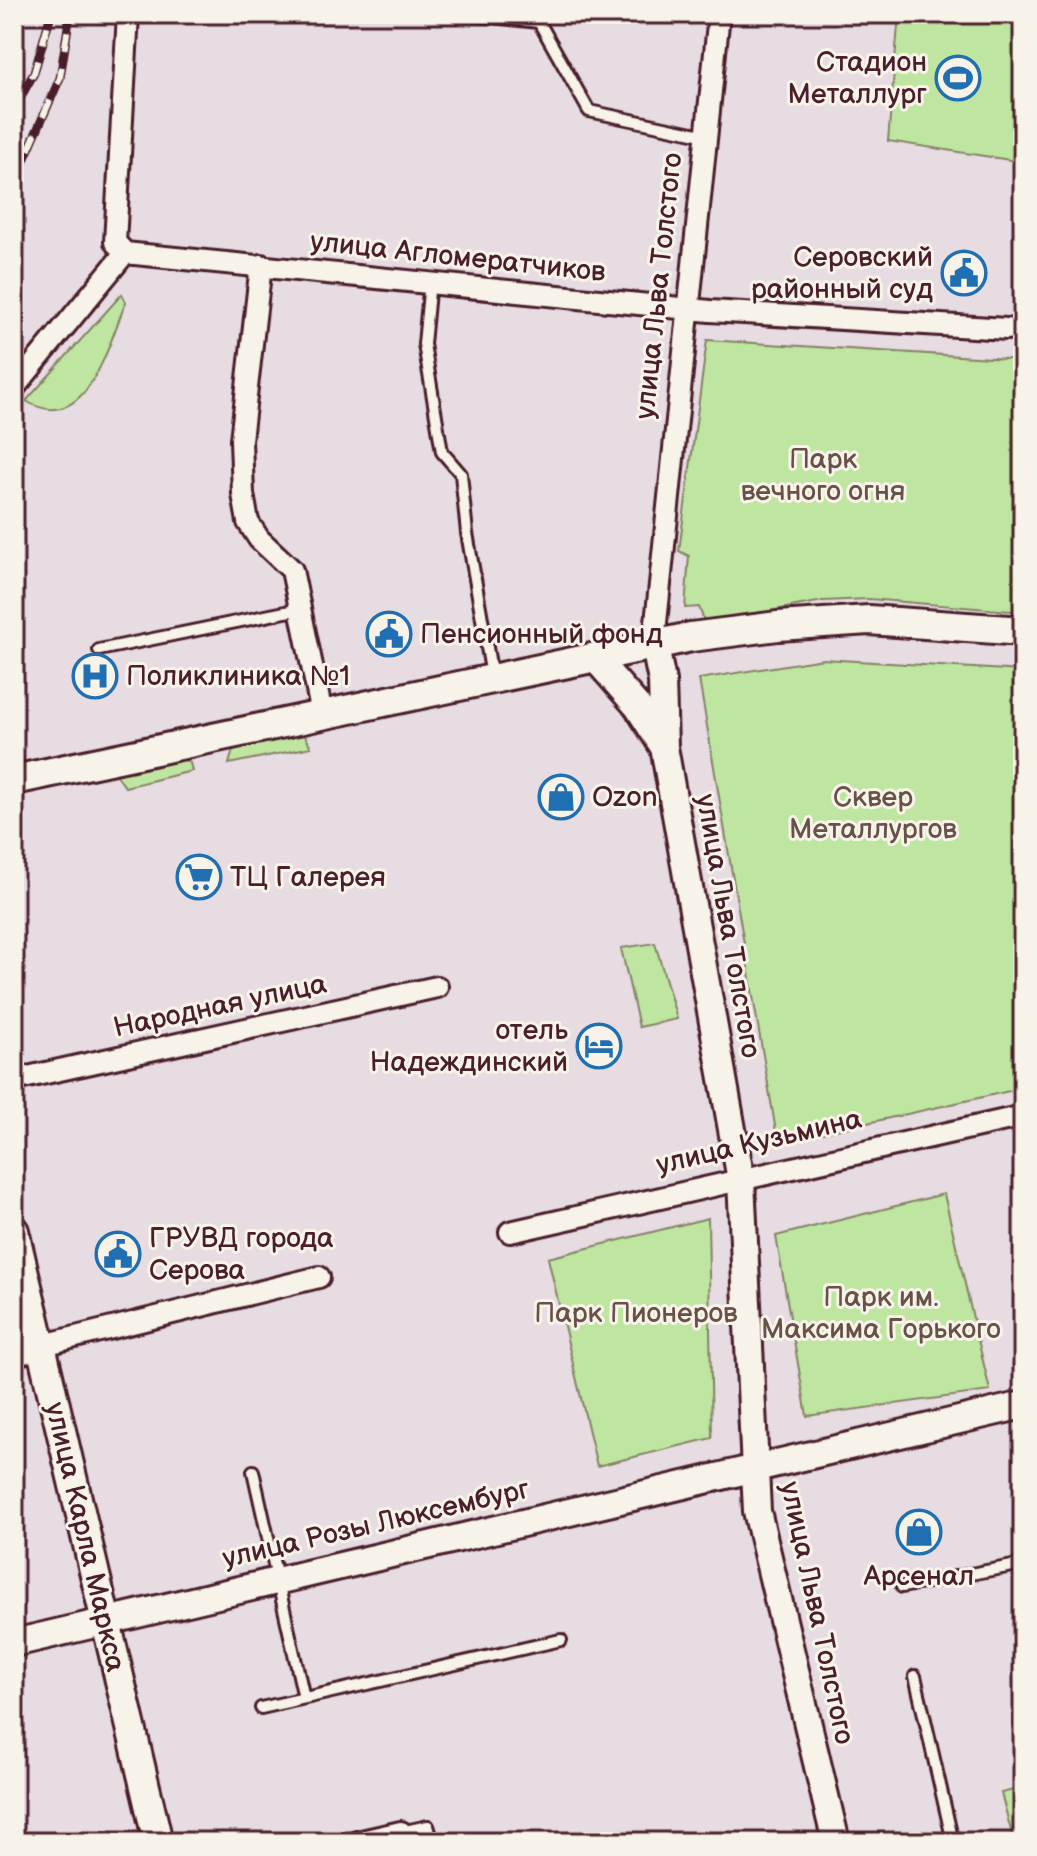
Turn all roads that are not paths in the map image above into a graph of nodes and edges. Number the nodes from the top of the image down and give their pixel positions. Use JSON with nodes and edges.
{"nodes":[{"id":1,"x":128,"y":14,"type":"edge"},
{"id":2,"x":462,"y":14,"type":"edge"},
{"id":3,"x":719,"y":14,"type":"edge"},
{"id":4,"x":707,"y":136,"type":"junction"},
{"id":5,"x":125,"y":253,"type":"junction"},
{"id":6,"x":261,"y":265,"type":"junction"},
{"id":7,"x":430,"y":281,"type":"junction"},
{"id":8,"x":690,"y":309,"type":"junction"},
{"id":9,"x":1007,"y":329,"type":"dead end"},
{"id":10,"x":14,"y":388,"type":"edge"},
{"id":11,"x":300,"y":609,"type":"junction"},
{"id":12,"x":1023,"y":631,"type":"edge"},
{"id":13,"x":654,"y":642,"type":"junction"},
{"id":14,"x":99,"y":650,"type":"dead end"},
{"id":15,"x":595,"y":658,"type":"junction"},
{"id":16,"x":492,"y":678,"type":"junction"},
{"id":17,"x":322,"y":714,"type":"junction"},
{"id":18,"x":664,"y":747,"type":"junction"},
{"id":19,"x":14,"y":780,"type":"edge"},
{"id":20,"x":437,"y":987,"type":"dead end"},
{"id":21,"x":14,"y":1080,"type":"edge"},
{"id":22,"x":1023,"y":1116,"type":"edge"},
{"id":23,"x":741,"y":1180,"type":"junction"},
{"id":24,"x":14,"y":1231,"type":"edge"},
{"id":25,"x":510,"y":1232,"type":"dead end"},
{"id":26,"x":319,"y":1277,"type":"dead end"},
{"id":27,"x":27,"y":1349,"type":"edge"},
{"id":28,"x":1023,"y":1405,"type":"edge"},
{"id":29,"x":753,"y":1470,"type":"junction"},
{"id":30,"x":253,"y":1471,"type":"dead end"},
{"id":31,"x":1023,"y":1564,"type":"edge"},
{"id":32,"x":277,"y":1580,"type":"junction"},
{"id":33,"x":902,"y":1587,"type":"dead end"},
{"id":34,"x":106,"y":1620,"type":"junction"},
{"id":35,"x":561,"y":1640,"type":"dead end"},
{"id":36,"x":14,"y":1643,"type":"edge"},
{"id":37,"x":915,"y":1676,"type":"dead end"},
{"id":38,"x":304,"y":1698,"type":"junction"},
{"id":39,"x":261,"y":1708,"type":"dead end"},
{"id":40,"x":401,"y":1832,"type":"joint"},
{"id":41,"x":158,"y":1842,"type":"edge"},
{"id":42,"x":357,"y":1842,"type":"edge"},
{"id":43,"x":433,"y":1842,"type":"edge"},
{"id":44,"x":836,"y":1842,"type":"edge"},
{"id":45,"x":953,"y":1842,"type":"edge"}],
"edges":[{"from":1,"to":5,"type":"street"},
{"from":2,"to":4,"type":"lane"},
{"from":3,"to":4,"type":"street","name":"улица Льва Толстого"},
{"from":4,"to":8,"type":"street","name":"улица Льва Толстого"},
{"from":5,"to":6,"type":"street","name":"улица Агломератчиков"},
{"from":5,"to":10,"type":"street"},
{"from":6,"to":7,"type":"street","name":"улица Агломератчиков"},
{"from":6,"to":11,"type":"street"},
{"from":7,"to":8,"type":"street","name":"улица Агломератчиков"},
{"from":7,"to":16,"type":"lane"},
{"from":8,"to":9,"type":"street","name":"улица Агломератчиков"},
{"from":8,"to":13,"type":"street","name":"улица Льва Толстого"},
{"from":11,"to":14,"type":"lane"},
{"from":11,"to":17,"type":"street"},
{"from":12,"to":13,"type":"main road"},
{"from":13,"to":15,"type":"main road"},
{"from":13,"to":18,"type":"street","name":"улица Льва Толстого"},
{"from":15,"to":16,"type":"main road"},
{"from":15,"to":18,"type":"street"},
{"from":16,"to":17,"type":"main road"},
{"from":17,"to":19,"type":"main road"},
{"from":18,"to":23,"type":"street","name":"улица Льва Толстого"},
{"from":20,"to":21,"type":"street","name":"Народная улица"},
{"from":22,"to":23,"type":"street","name":"улица Кузьмина"},
{"from":23,"to":25,"type":"street","name":"улица Кузьмина"},
{"from":23,"to":29,"type":"street","name":"улица Льва Толстого"},
{"from":24,"to":27,"type":"main road","name":"улица Карла Маркса"},
{"from":26,"to":27,"type":"street"},
{"from":27,"to":34,"type":"main road","name":"улица Карла Маркса"},
{"from":28,"to":29,"type":"street","name":"улица Розы Люксембург"},
{"from":29,"to":32,"type":"street","name":"улица Розы Люксембург"},
{"from":29,"to":44,"type":"street","name":"улица Льва Толстого"},
{"from":30,"to":32,"type":"lane"},
{"from":31,"to":33,"type":"lane"},
{"from":32,"to":34,"type":"street","name":"улица Розы Люксембург"},
{"from":32,"to":38,"type":"lane"},
{"from":34,"to":36,"type":"street","name":"улица Розы Люксембург"},
{"from":34,"to":41,"type":"main road","name":"улица Карла Маркса"},
{"from":35,"to":38,"type":"lane"},
{"from":37,"to":45,"type":"lane"},
{"from":38,"to":39,"type":"lane"},
{"from":40,"to":42,"type":"street"},
{"from":40,"to":43,"type":"lane"}]}
